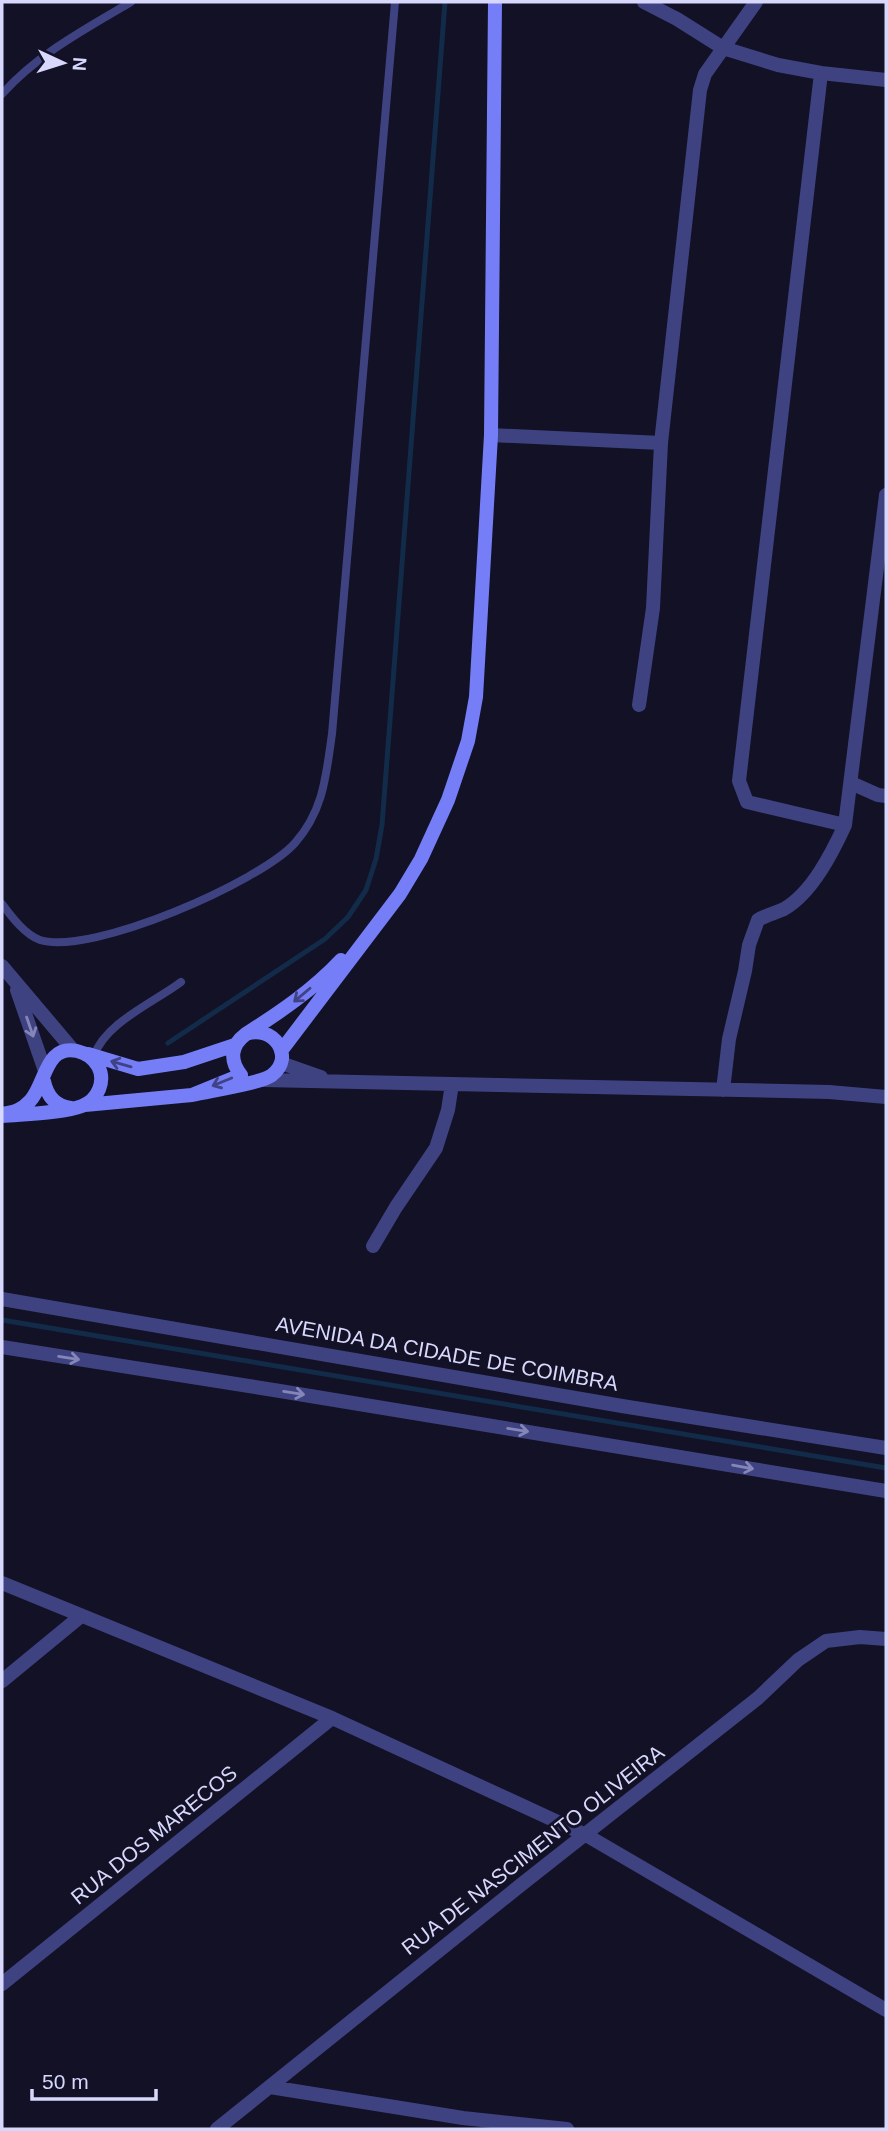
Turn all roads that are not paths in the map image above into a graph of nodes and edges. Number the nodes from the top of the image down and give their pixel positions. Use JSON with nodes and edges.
{"nodes":[{"id":1,"x":131,"y":2,"type":"edge"},
{"id":2,"x":395,"y":2,"type":"edge"},
{"id":3,"x":495,"y":2,"type":"edge"},
{"id":4,"x":644,"y":2,"type":"edge"},
{"id":5,"x":756,"y":2,"type":"edge"},
{"id":6,"x":723,"y":48,"type":"junction"},
{"id":7,"x":821,"y":73,"type":"junction"},
{"id":8,"x":886,"y":80,"type":"edge"},
{"id":9,"x":2,"y":94,"type":"edge"},
{"id":10,"x":491,"y":435,"type":"junction"},
{"id":11,"x":661,"y":443,"type":"junction"},
{"id":12,"x":886,"y":495,"type":"edge"},
{"id":13,"x":639,"y":705,"type":"dead end"},
{"id":14,"x":851,"y":783,"type":"junction"},
{"id":15,"x":886,"y":796,"type":"edge"},
{"id":16,"x":845,"y":825,"type":"junction"},
{"id":17,"x":400,"y":894,"type":"junction"},
{"id":18,"x":2,"y":904,"type":"edge"},
{"id":19,"x":6,"y":974,"type":"edge"},
{"id":20,"x":181,"y":982,"type":"dead end"},
{"id":21,"x":246,"y":1034,"type":"junction"},
{"id":22,"x":235,"y":1045,"type":"junction"},
{"id":23,"x":83,"y":1053,"type":"junction"},
{"id":24,"x":281,"y":1057,"type":"junction"},
{"id":25,"x":44,"y":1076,"type":"junction"},
{"id":26,"x":263,"y":1080,"type":"junction"},
{"id":27,"x":332,"y":1080,"type":"junction"},
{"id":28,"x":452,"y":1084,"type":"junction"},
{"id":29,"x":723,"y":1090,"type":"junction"},
{"id":30,"x":192,"y":1095,"type":"junction"},
{"id":31,"x":886,"y":1097,"type":"edge"},
{"id":32,"x":80,"y":1107,"type":"junction"},
{"id":33,"x":2,"y":1115,"type":"edge"},
{"id":34,"x":373,"y":1246,"type":"dead end"},
{"id":35,"x":2,"y":1299,"type":"edge"},
{"id":36,"x":2,"y":1347,"type":"edge"},
{"id":37,"x":886,"y":1448,"type":"edge"},
{"id":38,"x":886,"y":1491,"type":"edge"},
{"id":39,"x":2,"y":1583,"type":"edge"},
{"id":40,"x":81,"y":1616,"type":"junction"},
{"id":41,"x":886,"y":1639,"type":"edge"},
{"id":42,"x":2,"y":1681,"type":"edge"},
{"id":43,"x":332,"y":1718,"type":"junction"},
{"id":44,"x":586,"y":1835,"type":"junction"},
{"id":45,"x":2,"y":1984,"type":"edge"},
{"id":46,"x":886,"y":2010,"type":"edge"},
{"id":47,"x":270,"y":2087,"type":"junction"},
{"id":48,"x":217,"y":2129,"type":"edge"},
{"id":49,"x":567,"y":2129,"type":"edge"}],
"edges":[{"from":1,"to":9,"type":"lane"},
{"from":2,"to":18,"type":"lane"},
{"from":3,"to":10,"type":"street"},
{"from":4,"to":6,"type":"street"},
{"from":5,"to":6,"type":"street"},
{"from":6,"to":7,"type":"street"},
{"from":6,"to":11,"type":"street"},
{"from":7,"to":8,"type":"street"},
{"from":7,"to":16,"type":"street"},
{"from":10,"to":11,"type":"street"},
{"from":10,"to":17,"type":"street"},
{"from":11,"to":13,"type":"street"},
{"from":12,"to":14,"type":"street"},
{"from":14,"to":15,"type":"street"},
{"from":14,"to":16,"type":"street"},
{"from":16,"to":29,"type":"street"},
{"from":17,"to":21,"type":"street","one_way":true},
{"from":17,"to":24,"type":"street"},
{"from":19,"to":23,"type":"street"},
{"from":19,"to":25,"type":"street","one_way":true},
{"from":20,"to":23,"type":"lane"},
{"from":21,"to":22,"type":"street"},
{"from":21,"to":24,"type":"street"},
{"from":22,"to":23,"type":"street","one_way":true},
{"from":22,"to":30,"type":"street","one_way":true},
{"from":23,"to":25,"type":"street"},
{"from":23,"to":32,"type":"street"},
{"from":24,"to":26,"type":"street"},
{"from":24,"to":27,"type":"street"},
{"from":25,"to":32,"type":"street"},
{"from":25,"to":33,"type":"street"},
{"from":26,"to":27,"type":"street"},
{"from":26,"to":30,"type":"street"},
{"from":27,"to":28,"type":"street"},
{"from":28,"to":29,"type":"street"},
{"from":28,"to":34,"type":"street"},
{"from":29,"to":31,"type":"street"},
{"from":30,"to":32,"type":"street"},
{"from":32,"to":33,"type":"street"},
{"from":35,"to":37,"type":"street","name":"AVENIDA DA CIDADE DE COIMBRA"},
{"from":36,"to":38,"type":"street","one_way":true},
{"from":39,"to":40,"type":"street"},
{"from":40,"to":42,"type":"street"},
{"from":40,"to":43,"type":"street"},
{"from":41,"to":44,"type":"street","name":"RUA DE NASCIMENTO OLIVEIRA"},
{"from":43,"to":44,"type":"street"},
{"from":43,"to":45,"type":"street","name":"RUA DOS MARECOS"},
{"from":44,"to":46,"type":"street"},
{"from":44,"to":47,"type":"street","name":"RUA DE NASCIMENTO OLIVEIRA"},
{"from":47,"to":48,"type":"street","name":"RUA DE NASCIMENTO OLIVEIRA"},
{"from":47,"to":49,"type":"street"}]}
